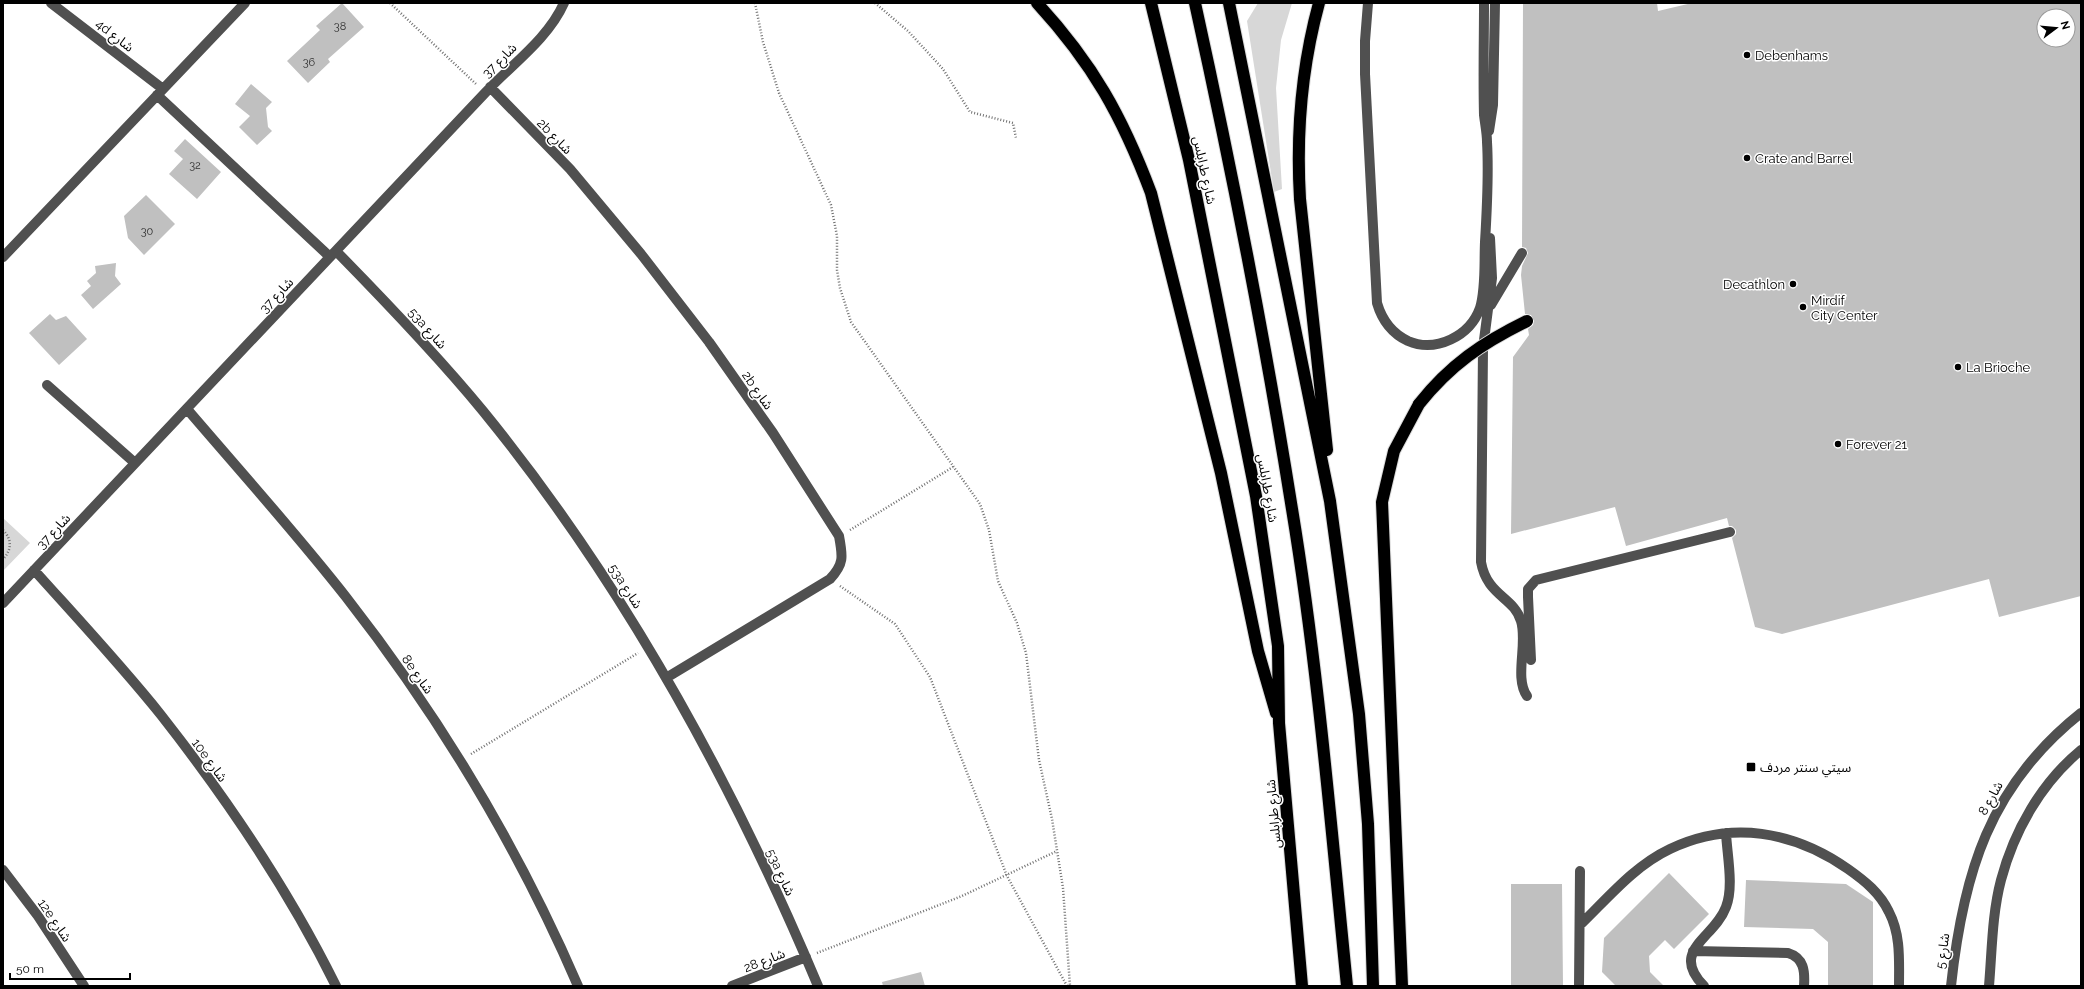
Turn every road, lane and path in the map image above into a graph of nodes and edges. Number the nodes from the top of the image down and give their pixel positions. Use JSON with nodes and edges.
{"nodes":[{"id":1,"x":51,"y":3,"type":"edge"},
{"id":2,"x":245,"y":3,"type":"edge"},
{"id":3,"x":390,"y":3,"type":"edge"},
{"id":4,"x":564,"y":3,"type":"edge"},
{"id":5,"x":755,"y":3,"type":"edge"},
{"id":6,"x":875,"y":3,"type":"edge"},
{"id":7,"x":1037,"y":3,"type":"edge"},
{"id":8,"x":1151,"y":3,"type":"edge"},
{"id":9,"x":1195,"y":3,"type":"edge"},
{"id":10,"x":1229,"y":3,"type":"edge"},
{"id":11,"x":1318,"y":3,"type":"edge"},
{"id":12,"x":1368,"y":3,"type":"edge"},
{"id":13,"x":1484,"y":3,"type":"edge"},
{"id":14,"x":1495,"y":3,"type":"edge"},
{"id":15,"x":488,"y":90,"type":"junction"},
{"id":16,"x":160,"y":92,"type":"junction"},
{"id":17,"x":1016,"y":138,"type":"dead end"},
{"id":18,"x":1487,"y":142,"type":"junction"},
{"id":19,"x":1486,"y":214,"type":"junction"},
{"id":20,"x":5,"y":250,"type":"edge"},
{"id":21,"x":1522,"y":253,"type":"dead end"},
{"id":22,"x":333,"y":254,"type":"junction"},
{"id":23,"x":1489,"y":310,"type":"junction"},
{"id":24,"x":1526,"y":321,"type":"dead end"},
{"id":25,"x":47,"y":384,"type":"dead end"},
{"id":26,"x":187,"y":409,"type":"junction"},
{"id":27,"x":135,"y":463,"type":"junction"},
{"id":28,"x":953,"y":467,"type":"junction"},
{"id":29,"x":1330,"y":501,"type":"junction"},
{"id":30,"x":3,"y":530,"type":"edge"},
{"id":31,"x":1730,"y":532,"type":"dead end"},
{"id":32,"x":839,"y":536,"type":"junction"},
{"id":33,"x":3,"y":559,"type":"edge"},
{"id":34,"x":34,"y":570,"type":"junction"},
{"id":35,"x":830,"y":579,"type":"junction"},
{"id":36,"x":3,"y":603,"type":"edge"},
{"id":37,"x":648,"y":647,"type":"junction"},
{"id":38,"x":1530,"y":660,"type":"dead end"},
{"id":39,"x":666,"y":678,"type":"junction"},
{"id":40,"x":1527,"y":696,"type":"dead end"},
{"id":41,"x":2081,"y":713,"type":"edge"},
{"id":42,"x":1279,"y":723,"type":"junction"},
{"id":43,"x":2081,"y":750,"type":"edge"},
{"id":44,"x":461,"y":760,"type":"junction"},
{"id":45,"x":1726,"y":833,"type":"junction"},
{"id":46,"x":1058,"y":851,"type":"junction"},
{"id":47,"x":3,"y":870,"type":"edge"},
{"id":48,"x":1580,"y":871,"type":"dead end"},
{"id":49,"x":1007,"y":876,"type":"junction"},
{"id":50,"x":1960,"y":919,"type":"joint"},
{"id":51,"x":1580,"y":925,"type":"junction"},
{"id":52,"x":1693,"y":951,"type":"junction"},
{"id":53,"x":806,"y":957,"type":"junction"},
{"id":54,"x":84,"y":986,"type":"edge"},
{"id":55,"x":336,"y":986,"type":"edge"},
{"id":56,"x":578,"y":986,"type":"edge"},
{"id":57,"x":732,"y":986,"type":"edge"},
{"id":58,"x":818,"y":986,"type":"edge"},
{"id":59,"x":1067,"y":986,"type":"edge"},
{"id":60,"x":1070,"y":986,"type":"edge"},
{"id":61,"x":1302,"y":986,"type":"edge"},
{"id":62,"x":1348,"y":986,"type":"edge"},
{"id":63,"x":1373,"y":986,"type":"edge"},
{"id":64,"x":1402,"y":986,"type":"edge"},
{"id":65,"x":1579,"y":986,"type":"edge"},
{"id":66,"x":1704,"y":986,"type":"edge"},
{"id":67,"x":1804,"y":986,"type":"edge"},
{"id":68,"x":1899,"y":986,"type":"edge"},
{"id":69,"x":1951,"y":986,"type":"edge"},
{"id":70,"x":1989,"y":986,"type":"edge"}],
"edges":[{"from":1,"to":16,"type":"street","name":"4d شارع"},
{"from":2,"to":16,"type":"street"},
{"from":3,"to":15,"type":"path"},
{"from":4,"to":15,"type":"street","name":"شارع 37"},
{"from":5,"to":28,"type":"path"},
{"from":6,"to":17,"type":"path"},
{"from":7,"to":42,"type":"highway"},
{"from":8,"to":42,"type":"highway","name":"شارع طرابلس"},
{"from":9,"to":62,"type":"highway","name":"شارع طرابلس"},
{"from":10,"to":29,"type":"highway"},
{"from":11,"to":29,"type":"highway"},
{"from":12,"to":19,"type":"street"},
{"from":13,"to":18,"type":"street"},
{"from":14,"to":18,"type":"street"},
{"from":15,"to":22,"type":"street","name":"شارع 37"},
{"from":15,"to":32,"type":"street","name":"2b شارع"},
{"from":16,"to":20,"type":"street"},
{"from":16,"to":22,"type":"street","name":"4d شارع"},
{"from":18,"to":19,"type":"street"},
{"from":19,"to":23,"type":"street"},
{"from":21,"to":23,"type":"street"},
{"from":22,"to":26,"type":"street","name":"شارع 37"},
{"from":22,"to":37,"type":"street","name":"53a شارع"},
{"from":23,"to":40,"type":"street"},
{"from":24,"to":64,"type":"highway","bridge":true},
{"from":25,"to":27,"type":"street"},
{"from":26,"to":27,"type":"street","name":"شارع 37"},
{"from":26,"to":44,"type":"street","name":"8e شارع"},
{"from":27,"to":34,"type":"street","name":"شارع 37"},
{"from":28,"to":32,"type":"path"},
{"from":28,"to":46,"type":"path"},
{"from":29,"to":63,"type":"highway"},
{"from":30,"to":33,"type":"path"},
{"from":31,"to":38,"type":"street"},
{"from":32,"to":35,"type":"street","name":"2b شارع"},
{"from":34,"to":36,"type":"street","name":"شارع 37"},
{"from":34,"to":55,"type":"street","name":"10e شارع"},
{"from":35,"to":39,"type":"street","name":"2b شارع"},
{"from":35,"to":49,"type":"path"},
{"from":37,"to":39,"type":"street","name":"53a شارع"},
{"from":37,"to":44,"type":"path"},
{"from":39,"to":53,"type":"street","name":"53a شارع"},
{"from":41,"to":50,"type":"street","name":"شارع 8"},
{"from":42,"to":61,"type":"highway","name":"شارع طرابلس"},
{"from":43,"to":70,"type":"street"},
{"from":44,"to":56,"type":"street","name":"8e شارع"},
{"from":45,"to":51,"type":"street"},
{"from":45,"to":52,"type":"street"},
{"from":45,"to":68,"type":"street"},
{"from":46,"to":49,"type":"path"},
{"from":46,"to":60,"type":"path"},
{"from":47,"to":54,"type":"street","name":"12e شارع"},
{"from":48,"to":51,"type":"street"},
{"from":49,"to":53,"type":"path"},
{"from":49,"to":59,"type":"path"},
{"from":50,"to":69,"type":"street","name":"شارع 5"},
{"from":51,"to":65,"type":"street"},
{"from":52,"to":66,"type":"street"},
{"from":52,"to":67,"type":"street"},
{"from":53,"to":57,"type":"street","name":"شارع 28"},
{"from":53,"to":58,"type":"street","name":"53a شارع"}]}
